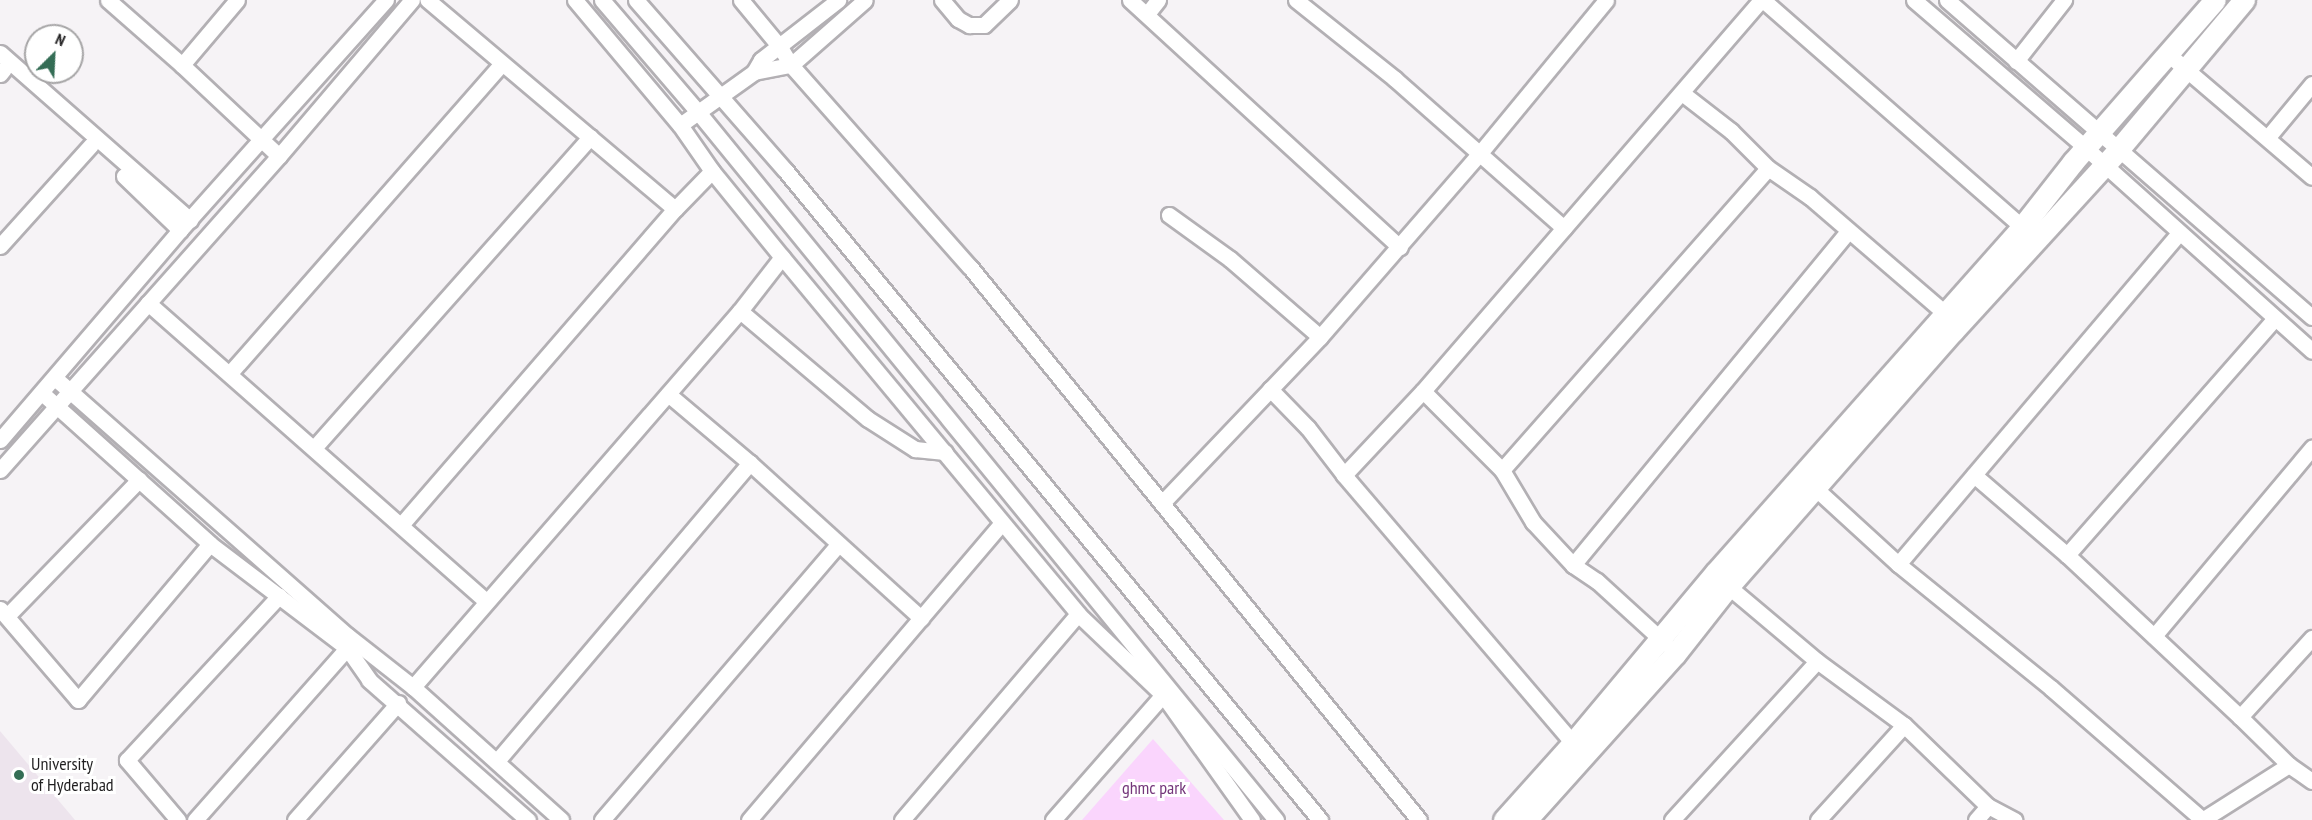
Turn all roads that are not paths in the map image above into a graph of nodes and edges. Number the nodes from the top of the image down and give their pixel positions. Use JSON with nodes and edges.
{"nodes":[{"id":1,"x":108,"y":0,"type":"edge"},
{"id":2,"x":237,"y":0,"type":"edge"},
{"id":3,"x":386,"y":0,"type":"edge"},
{"id":4,"x":412,"y":0,"type":"edge"},
{"id":5,"x":428,"y":0,"type":"edge"},
{"id":6,"x":575,"y":0,"type":"edge"},
{"id":7,"x":602,"y":0,"type":"edge"},
{"id":8,"x":636,"y":0,"type":"edge"},
{"id":9,"x":741,"y":0,"type":"edge"},
{"id":10,"x":838,"y":0,"type":"edge"},
{"id":11,"x":865,"y":0,"type":"edge"},
{"id":12,"x":942,"y":0,"type":"edge"},
{"id":13,"x":1010,"y":0,"type":"edge"},
{"id":14,"x":1130,"y":0,"type":"edge"},
{"id":15,"x":1158,"y":0,"type":"edge"},
{"id":16,"x":1606,"y":0,"type":"edge"},
{"id":17,"x":1762,"y":0,"type":"edge"},
{"id":18,"x":1914,"y":0,"type":"edge"},
{"id":19,"x":1947,"y":0,"type":"edge"},
{"id":20,"x":2064,"y":0,"type":"edge"},
{"id":21,"x":2216,"y":0,"type":"edge"},
{"id":22,"x":2244,"y":0,"type":"edge"},
{"id":23,"x":1303,"y":2,"type":"edge"},
{"id":24,"x":1147,"y":14,"type":"junction"},
{"id":25,"x":780,"y":47,"type":"junction"},
{"id":26,"x":0,"y":53,"type":"edge"},
{"id":27,"x":2168,"y":54,"type":"junction"},
{"id":28,"x":2016,"y":61,"type":"junction"},
{"id":29,"x":182,"y":64,"type":"junction"},
{"id":30,"x":501,"y":64,"type":"junction"},
{"id":31,"x":791,"y":65,"type":"junction"},
{"id":32,"x":1,"y":69,"type":"edge"},
{"id":33,"x":2185,"y":69,"type":"junction"},
{"id":34,"x":754,"y":72,"type":"junction"},
{"id":35,"x":2312,"y":84,"type":"edge"},
{"id":36,"x":1682,"y":93,"type":"junction"},
{"id":37,"x":721,"y":97,"type":"junction"},
{"id":38,"x":698,"y":112,"type":"junction"},
{"id":39,"x":680,"y":125,"type":"junction"},
{"id":40,"x":590,"y":137,"type":"junction"},
{"id":41,"x":2268,"y":137,"type":"junction"},
{"id":42,"x":261,"y":140,"type":"junction"},
{"id":43,"x":2093,"y":141,"type":"junction"},
{"id":44,"x":91,"y":145,"type":"junction"},
{"id":45,"x":1480,"y":153,"type":"junction"},
{"id":46,"x":279,"y":156,"type":"junction"},
{"id":47,"x":2111,"y":157,"type":"junction"},
{"id":48,"x":1768,"y":168,"type":"junction"},
{"id":49,"x":712,"y":171,"type":"junction"},
{"id":50,"x":2312,"y":177,"type":"edge"},
{"id":51,"x":675,"y":209,"type":"junction"},
{"id":52,"x":1169,"y":215,"type":"dead end"},
{"id":53,"x":184,"y":226,"type":"junction"},
{"id":54,"x":2022,"y":227,"type":"junction"},
{"id":55,"x":1564,"y":228,"type":"junction"},
{"id":56,"x":1848,"y":231,"type":"junction"},
{"id":57,"x":2179,"y":233,"type":"junction"},
{"id":58,"x":200,"y":243,"type":"junction"},
{"id":59,"x":0,"y":246,"type":"edge"},
{"id":60,"x":1400,"y":247,"type":"junction"},
{"id":61,"x":782,"y":257,"type":"junction"},
{"id":62,"x":148,"y":303,"type":"junction"},
{"id":63,"x":740,"y":310,"type":"junction"},
{"id":64,"x":1945,"y":313,"type":"junction"},
{"id":65,"x":2312,"y":317,"type":"edge"},
{"id":66,"x":2275,"y":318,"type":"junction"},
{"id":67,"x":1320,"y":337,"type":"junction"},
{"id":68,"x":2312,"y":351,"type":"edge"},
{"id":69,"x":230,"y":373,"type":"junction"},
{"id":70,"x":55,"y":378,"type":"junction"},
{"id":71,"x":1270,"y":389,"type":"junction"},
{"id":72,"x":71,"y":391,"type":"junction"},
{"id":73,"x":1423,"y":391,"type":"junction"},
{"id":74,"x":42,"y":393,"type":"junction"},
{"id":75,"x":668,"y":393,"type":"junction"},
{"id":76,"x":58,"y":405,"type":"junction"},
{"id":77,"x":0,"y":440,"type":"edge"},
{"id":78,"x":314,"y":448,"type":"junction"},
{"id":79,"x":2312,"y":448,"type":"edge"},
{"id":80,"x":945,"y":452,"type":"junction"},
{"id":81,"x":750,"y":463,"type":"junction"},
{"id":82,"x":0,"y":470,"type":"edge"},
{"id":83,"x":1502,"y":470,"type":"junction"},
{"id":84,"x":1344,"y":475,"type":"junction"},
{"id":85,"x":1974,"y":475,"type":"junction"},
{"id":86,"x":139,"y":480,"type":"junction"},
{"id":87,"x":1795,"y":483,"type":"junction"},
{"id":88,"x":1815,"y":488,"type":"junction"},
{"id":89,"x":1162,"y":503,"type":"junction"},
{"id":90,"x":1002,"y":523,"type":"junction"},
{"id":91,"x":401,"y":525,"type":"junction"},
{"id":92,"x":210,"y":544,"type":"junction"},
{"id":93,"x":838,"y":545,"type":"junction"},
{"id":94,"x":2067,"y":555,"type":"junction"},
{"id":95,"x":1898,"y":564,"type":"junction"},
{"id":96,"x":1573,"y":565,"type":"junction"},
{"id":97,"x":1721,"y":580,"type":"junction"},
{"id":98,"x":279,"y":596,"type":"junction"},
{"id":99,"x":486,"y":601,"type":"junction"},
{"id":100,"x":4,"y":613,"type":"edge"},
{"id":101,"x":1078,"y":614,"type":"junction"},
{"id":102,"x":921,"y":618,"type":"junction"},
{"id":103,"x":2154,"y":636,"type":"junction"},
{"id":104,"x":1668,"y":646,"type":"junction"},
{"id":105,"x":347,"y":648,"type":"junction"},
{"id":106,"x":2308,"y":649,"type":"edge"},
{"id":107,"x":1817,"y":661,"type":"junction"},
{"id":108,"x":383,"y":664,"type":"junction"},
{"id":109,"x":369,"y":680,"type":"junction"},
{"id":110,"x":413,"y":687,"type":"junction"},
{"id":111,"x":1163,"y":695,"type":"junction"},
{"id":112,"x":398,"y":704,"type":"junction"},
{"id":113,"x":2240,"y":717,"type":"junction"},
{"id":114,"x":1904,"y":725,"type":"junction"},
{"id":115,"x":1573,"y":743,"type":"junction"},
{"id":116,"x":497,"y":761,"type":"junction"},
{"id":117,"x":2289,"y":765,"type":"junction"},
{"id":118,"x":2312,"y":781,"type":"edge"},
{"id":119,"x":1988,"y":806,"type":"junction"},
{"id":120,"x":755,"y":818,"type":"edge"},
{"id":121,"x":178,"y":820,"type":"edge"},
{"id":122,"x":195,"y":820,"type":"edge"},
{"id":123,"x":295,"y":820,"type":"edge"},
{"id":124,"x":528,"y":820,"type":"edge"},
{"id":125,"x":561,"y":820,"type":"edge"},
{"id":126,"x":602,"y":820,"type":"edge"},
{"id":127,"x":902,"y":820,"type":"edge"},
{"id":128,"x":1053,"y":820,"type":"edge"},
{"id":129,"x":1252,"y":820,"type":"edge"},
{"id":130,"x":1276,"y":820,"type":"edge"},
{"id":131,"x":1320,"y":820,"type":"edge"},
{"id":132,"x":1419,"y":820,"type":"edge"},
{"id":133,"x":1504,"y":820,"type":"edge"},
{"id":134,"x":1526,"y":820,"type":"edge"},
{"id":135,"x":1672,"y":820,"type":"edge"},
{"id":136,"x":1818,"y":820,"type":"edge"},
{"id":137,"x":1976,"y":820,"type":"edge"},
{"id":138,"x":2014,"y":820,"type":"edge"},
{"id":139,"x":2202,"y":820,"type":"edge"}],
"edges":[{"from":1,"to":29,"type":"street"},
{"from":2,"to":29,"type":"street"},
{"from":3,"to":42,"type":"street"},
{"from":4,"to":46,"type":"street"},
{"from":5,"to":30,"type":"street"},
{"from":6,"to":39,"type":"street"},
{"from":7,"to":38,"type":"street"},
{"from":8,"to":37,"type":"street"},
{"from":9,"to":25,"type":"street"},
{"from":10,"to":25,"type":"street"},
{"from":11,"to":31,"type":"street"},
{"from":12,"to":13,"type":"street"},
{"from":14,"to":24,"type":"street"},
{"from":15,"to":24,"type":"street"},
{"from":16,"to":45,"type":"street"},
{"from":17,"to":36,"type":"street"},
{"from":17,"to":54,"type":"street"},
{"from":18,"to":43,"type":"street"},
{"from":19,"to":28,"type":"street"},
{"from":20,"to":28,"type":"street"},
{"from":21,"to":27,"type":"street"},
{"from":22,"to":33,"type":"street"},
{"from":23,"to":45,"type":"street"},
{"from":24,"to":60,"type":"street"},
{"from":25,"to":31,"type":"street"},
{"from":25,"to":34,"type":"street"},
{"from":26,"to":53,"type":"street"},
{"from":27,"to":33,"type":"street"},
{"from":27,"to":43,"type":"street"},
{"from":28,"to":43,"type":"street"},
{"from":29,"to":42,"type":"street"},
{"from":30,"to":40,"type":"street"},
{"from":30,"to":69,"type":"street"},
{"from":31,"to":34,"type":"street"},
{"from":31,"to":89,"type":"street"},
{"from":32,"to":44,"type":"street"},
{"from":33,"to":41,"type":"street"},
{"from":33,"to":47,"type":"street"},
{"from":34,"to":37,"type":"street"},
{"from":35,"to":41,"type":"street"},
{"from":36,"to":48,"type":"street"},
{"from":36,"to":55,"type":"street"},
{"from":37,"to":38,"type":"street"},
{"from":37,"to":131,"type":"street"},
{"from":38,"to":39,"type":"street"},
{"from":38,"to":130,"type":"street"},
{"from":39,"to":49,"type":"street"},
{"from":40,"to":51,"type":"street"},
{"from":40,"to":78,"type":"street"},
{"from":41,"to":50,"type":"street"},
{"from":42,"to":46,"type":"street"},
{"from":42,"to":53,"type":"street"},
{"from":43,"to":47,"type":"street"},
{"from":43,"to":54,"type":"street"},
{"from":44,"to":53,"type":"street"},
{"from":44,"to":59,"type":"street"},
{"from":45,"to":55,"type":"street"},
{"from":45,"to":60,"type":"street"},
{"from":46,"to":58,"type":"street"},
{"from":47,"to":57,"type":"street"},
{"from":47,"to":65,"type":"street"},
{"from":47,"to":88,"type":"street"},
{"from":48,"to":56,"type":"street"},
{"from":48,"to":83,"type":"street"},
{"from":49,"to":51,"type":"street"},
{"from":49,"to":61,"type":"street"},
{"from":51,"to":91,"type":"street"},
{"from":52,"to":67,"type":"street"},
{"from":53,"to":58,"type":"street"},
{"from":53,"to":70,"type":"street"},
{"from":54,"to":64,"type":"street"},
{"from":55,"to":73,"type":"street"},
{"from":56,"to":64,"type":"street"},
{"from":56,"to":96,"type":"street"},
{"from":57,"to":66,"type":"street"},
{"from":57,"to":85,"type":"street"},
{"from":58,"to":62,"type":"street"},
{"from":60,"to":67,"type":"street"},
{"from":61,"to":63,"type":"street"},
{"from":61,"to":80,"type":"street"},
{"from":62,"to":69,"type":"street"},
{"from":62,"to":72,"type":"street"},
{"from":63,"to":75,"type":"street"},
{"from":63,"to":80,"type":"street"},
{"from":64,"to":87,"type":"street"},
{"from":66,"to":68,"type":"street"},
{"from":66,"to":94,"type":"street"},
{"from":67,"to":71,"type":"street"},
{"from":69,"to":78,"type":"street"},
{"from":70,"to":72,"type":"street"},
{"from":70,"to":74,"type":"street"},
{"from":71,"to":84,"type":"street"},
{"from":71,"to":89,"type":"street"},
{"from":72,"to":76,"type":"street"},
{"from":72,"to":108,"type":"street"},
{"from":73,"to":83,"type":"street"},
{"from":73,"to":84,"type":"street"},
{"from":74,"to":76,"type":"street"},
{"from":74,"to":77,"type":"street"},
{"from":75,"to":81,"type":"street"},
{"from":75,"to":99,"type":"street"},
{"from":76,"to":82,"type":"street"},
{"from":76,"to":86,"type":"street"},
{"from":78,"to":91,"type":"street"},
{"from":79,"to":103,"type":"street"},
{"from":80,"to":90,"type":"street"},
{"from":81,"to":93,"type":"street"},
{"from":81,"to":116,"type":"street"},
{"from":83,"to":96,"type":"street"},
{"from":84,"to":115,"type":"street"},
{"from":85,"to":94,"type":"street"},
{"from":85,"to":95,"type":"street"},
{"from":86,"to":92,"type":"street"},
{"from":86,"to":100,"type":"street"},
{"from":87,"to":88,"type":"street"},
{"from":87,"to":97,"type":"street"},
{"from":88,"to":95,"type":"street"},
{"from":88,"to":97,"type":"street"},
{"from":89,"to":132,"type":"street"},
{"from":90,"to":101,"type":"street"},
{"from":90,"to":102,"type":"street"},
{"from":91,"to":99,"type":"street"},
{"from":92,"to":98,"type":"street"},
{"from":92,"to":100,"type":"street"},
{"from":93,"to":102,"type":"street"},
{"from":93,"to":126,"type":"street"},
{"from":94,"to":103,"type":"street"},
{"from":95,"to":139,"type":"street"},
{"from":96,"to":104,"type":"street"},
{"from":97,"to":104,"type":"street"},
{"from":97,"to":107,"type":"street"},
{"from":98,"to":105,"type":"street"},
{"from":98,"to":121,"type":"street"},
{"from":99,"to":110,"type":"street"},
{"from":101,"to":111,"type":"street"},
{"from":101,"to":127,"type":"street"},
{"from":102,"to":120,"type":"street"},
{"from":103,"to":113,"type":"street"},
{"from":104,"to":115,"type":"street"},
{"from":104,"to":134,"type":"street"},
{"from":105,"to":109,"type":"street"},
{"from":105,"to":122,"type":"street"},
{"from":106,"to":113,"type":"street"},
{"from":107,"to":114,"type":"street"},
{"from":107,"to":135,"type":"street"},
{"from":108,"to":109,"type":"street"},
{"from":108,"to":110,"type":"street"},
{"from":109,"to":112,"type":"street"},
{"from":110,"to":116,"type":"street"},
{"from":111,"to":128,"type":"street"},
{"from":111,"to":129,"type":"street"},
{"from":112,"to":123,"type":"street"},
{"from":112,"to":124,"type":"street"},
{"from":113,"to":117,"type":"street"},
{"from":114,"to":119,"type":"street"},
{"from":114,"to":136,"type":"street"},
{"from":115,"to":133,"type":"street"},
{"from":116,"to":125,"type":"street"},
{"from":117,"to":118,"type":"street"},
{"from":117,"to":139,"type":"street"},
{"from":119,"to":137,"type":"street"},
{"from":119,"to":138,"type":"street"}]}
